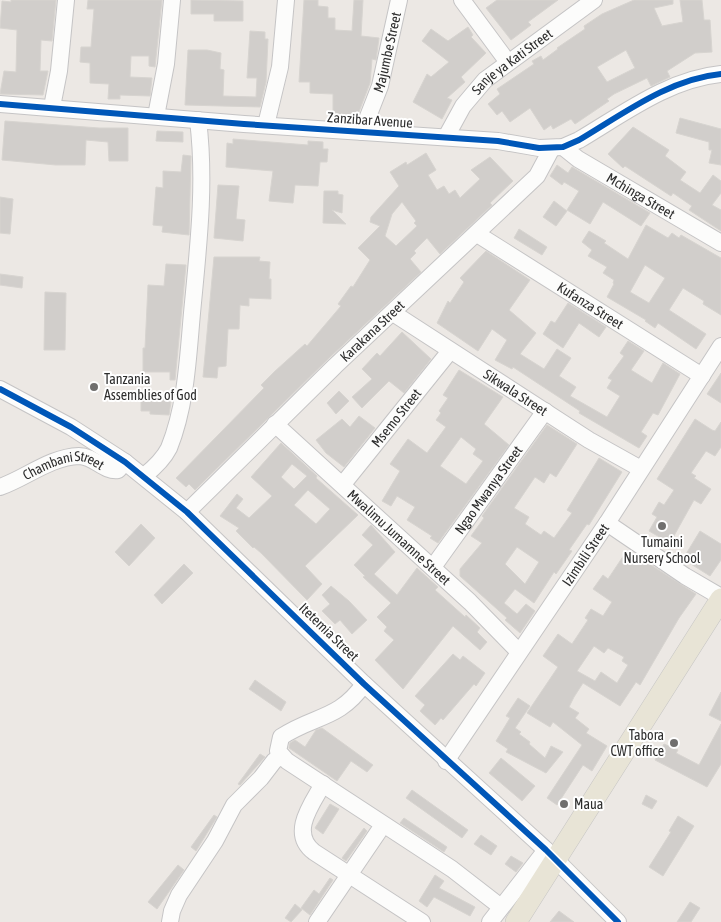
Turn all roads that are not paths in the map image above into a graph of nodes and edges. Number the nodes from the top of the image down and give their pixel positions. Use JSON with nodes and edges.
{"nodes":[{"id":1,"x":66,"y":0,"type":"edge"},
{"id":2,"x":172,"y":0,"type":"edge"},
{"id":3,"x":286,"y":0,"type":"edge"},
{"id":4,"x":399,"y":0,"type":"edge"},
{"id":5,"x":462,"y":0,"type":"edge"},
{"id":6,"x":596,"y":1,"type":"edge"},
{"id":7,"x":507,"y":61,"type":"junction"},
{"id":8,"x":721,"y":74,"type":"edge"},
{"id":9,"x":0,"y":104,"type":"edge"},
{"id":10,"x":52,"y":107,"type":"junction"},
{"id":11,"x":156,"y":116,"type":"junction"},
{"id":12,"x":198,"y":120,"type":"junction"},
{"id":13,"x":266,"y":125,"type":"junction"},
{"id":14,"x":362,"y":132,"type":"junction"},
{"id":15,"x":446,"y":137,"type":"junction"},
{"id":16,"x":557,"y":147,"type":"junction"},
{"id":17,"x":478,"y":234,"type":"junction"},
{"id":18,"x":721,"y":243,"type":"edge"},
{"id":19,"x":393,"y":313,"type":"junction"},
{"id":20,"x":721,"y":346,"type":"edge"},
{"id":21,"x":450,"y":352,"type":"junction"},
{"id":22,"x":702,"y":376,"type":"junction"},
{"id":23,"x":0,"y":389,"type":"edge"},
{"id":24,"x":545,"y":411,"type":"junction"},
{"id":25,"x":275,"y":424,"type":"junction"},
{"id":26,"x":125,"y":462,"type":"junction"},
{"id":27,"x":641,"y":469,"type":"junction"},
{"id":28,"x":144,"y":476,"type":"junction"},
{"id":29,"x":343,"y":484,"type":"junction"},
{"id":30,"x":0,"y":487,"type":"edge"},
{"id":31,"x":188,"y":512,"type":"junction"},
{"id":32,"x":607,"y":523,"type":"junction"},
{"id":33,"x":433,"y":567,"type":"junction"},
{"id":34,"x":720,"y":602,"type":"edge"},
{"id":35,"x":518,"y":652,"type":"junction"},
{"id":36,"x":364,"y":684,"type":"junction"},
{"id":37,"x":281,"y":756,"type":"junction"},
{"id":38,"x":446,"y":761,"type":"junction"},
{"id":39,"x":323,"y":784,"type":"junction"},
{"id":40,"x":383,"y":824,"type":"junction"},
{"id":41,"x":550,"y":855,"type":"junction"},
{"id":42,"x":350,"y":874,"type":"junction"},
{"id":43,"x":509,"y":915,"type":"edge"},
{"id":44,"x":170,"y":922,"type":"edge"},
{"id":45,"x":317,"y":922,"type":"edge"},
{"id":46,"x":422,"y":922,"type":"edge"},
{"id":47,"x":490,"y":922,"type":"edge"},
{"id":48,"x":618,"y":922,"type":"edge"}],
"edges":[{"from":1,"to":10,"type":"street"},
{"from":2,"to":11,"type":"street"},
{"from":3,"to":13,"type":"street"},
{"from":4,"to":14,"type":"street","name":"Majumbe Street"},
{"from":5,"to":7,"type":"street"},
{"from":6,"to":7,"type":"street","name":"Sanje ya Kati Street"},
{"from":7,"to":15,"type":"street","name":"Sanje ya Kati Street"},
{"from":8,"to":16,"type":"street"},
{"from":9,"to":10,"type":"street","name":"Zanzibar Avenue"},
{"from":10,"to":11,"type":"street","name":"Zanzibar Avenue"},
{"from":11,"to":12,"type":"street","name":"Zanzibar Avenue"},
{"from":12,"to":13,"type":"street","name":"Zanzibar Avenue"},
{"from":12,"to":28,"type":"street"},
{"from":13,"to":14,"type":"street","name":"Zanzibar Avenue"},
{"from":14,"to":15,"type":"street","name":"Zanzibar Avenue"},
{"from":15,"to":16,"type":"street","name":"Zanzibar Avenue"},
{"from":16,"to":17,"type":"street","name":"Karakana Street"},
{"from":16,"to":18,"type":"street","name":"Mchinga Street"},
{"from":17,"to":19,"type":"street","name":"Karakana Street"},
{"from":17,"to":22,"type":"street","name":"Kufanza Street"},
{"from":19,"to":21,"type":"street","name":"Sikwala Street"},
{"from":19,"to":25,"type":"street","name":"Karakana Street"},
{"from":20,"to":22,"type":"street","name":"Izimbili Street"},
{"from":21,"to":24,"type":"street","name":"Sikwala Street"},
{"from":21,"to":29,"type":"street","name":"Msemo Street"},
{"from":22,"to":27,"type":"street","name":"Izimbili Street"},
{"from":23,"to":26,"type":"street","name":"Itetemia Street"},
{"from":24,"to":27,"type":"street","name":"Sikwala Street"},
{"from":24,"to":33,"type":"street","name":"Ngao Mwanya Street"},
{"from":25,"to":29,"type":"street","name":"Mwalimu Jumamne Street"},
{"from":25,"to":31,"type":"street","name":"Karakana Street"},
{"from":26,"to":28,"type":"street","name":"Itetemia Street"},
{"from":26,"to":30,"type":"street","name":"Chambani Street"},
{"from":27,"to":32,"type":"street","name":"Izimbili Street"},
{"from":28,"to":31,"type":"street","name":"Itetemia Street"},
{"from":29,"to":33,"type":"street","name":"Mwalimu Jumamne Street"},
{"from":31,"to":36,"type":"street","name":"Itetemia Street"},
{"from":32,"to":34,"type":"street"},
{"from":32,"to":35,"type":"street","name":"Izimbili Street"},
{"from":33,"to":35,"type":"street","name":"Mwalimu Jumamne Street"},
{"from":34,"to":41,"type":"main road"},
{"from":35,"to":38,"type":"street","name":"Izimbili Street"},
{"from":36,"to":37,"type":"street"},
{"from":36,"to":38,"type":"street","name":"Itetemia Street"},
{"from":37,"to":39,"type":"street"},
{"from":37,"to":44,"type":"street"},
{"from":38,"to":41,"type":"street","name":"Itetemia Street"},
{"from":39,"to":40,"type":"street"},
{"from":39,"to":42,"type":"street"},
{"from":40,"to":42,"type":"street"},
{"from":40,"to":43,"type":"street"},
{"from":41,"to":43,"type":"main road"},
{"from":41,"to":48,"type":"street","name":"Itetemia Street"},
{"from":42,"to":45,"type":"street"},
{"from":42,"to":46,"type":"street"},
{"from":43,"to":47,"type":"street"}]}
